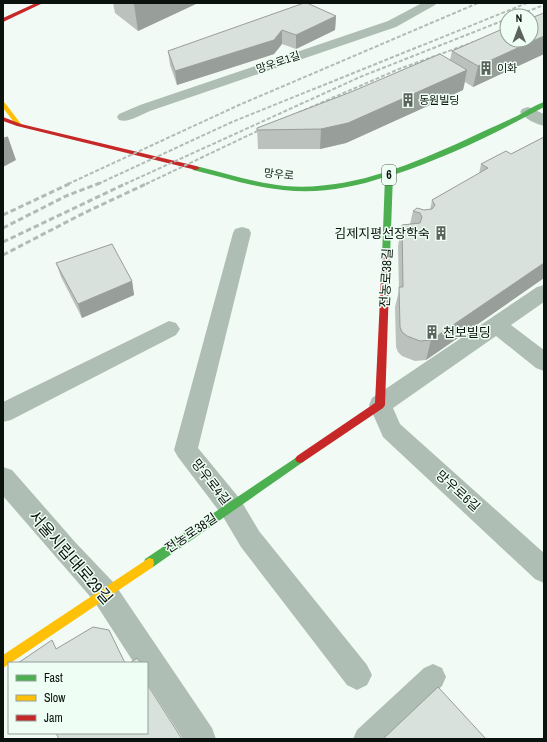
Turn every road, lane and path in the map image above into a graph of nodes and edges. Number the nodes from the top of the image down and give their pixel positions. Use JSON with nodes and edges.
{"nodes":[{"id":1,"x":40,"y":3,"type":"edge"},
{"id":2,"x":431,"y":3,"type":"edge"},
{"id":3,"x":4,"y":21,"type":"edge"},
{"id":4,"x":3,"y":104,"type":"edge"},
{"id":5,"x":544,"y":104,"type":"edge"},
{"id":6,"x":528,"y":112,"type":"junction"},
{"id":7,"x":124,"y":117,"type":"dead end"},
{"id":8,"x":3,"y":119,"type":"edge"},
{"id":9,"x":544,"y":121,"type":"edge"},
{"id":10,"x":19,"y":125,"type":"junction"},
{"id":11,"x":3,"y":126,"type":"edge"},
{"id":12,"x":389,"y":175,"type":"junction"},
{"id":13,"x":242,"y":233,"type":"dead end"},
{"id":14,"x":544,"y":292,"type":"edge"},
{"id":15,"x":496,"y":326,"type":"junction"},
{"id":16,"x":169,"y":329,"type":"dead end"},
{"id":17,"x":544,"y":362,"type":"edge"},
{"id":18,"x":380,"y":406,"type":"junction"},
{"id":19,"x":3,"y":412,"type":"edge"},
{"id":20,"x":3,"y":478,"type":"edge"},
{"id":21,"x":231,"y":507,"type":"junction"},
{"id":22,"x":544,"y":570,"type":"edge"},
{"id":23,"x":104,"y":592,"type":"junction"},
{"id":24,"x":3,"y":662,"type":"edge"},
{"id":25,"x":357,"y":675,"type":"dead end"},
{"id":26,"x":432,"y":677,"type":"dead end"},
{"id":27,"x":202,"y":739,"type":"edge"},
{"id":28,"x":366,"y":739,"type":"edge"}],
"edges":[{"from":1,"to":3,"type":"main road"},
{"from":2,"to":7,"type":"lane","name":"망우로1길"},
{"from":4,"to":10,"type":"main road"},
{"from":5,"to":6,"type":"main road","name":"망우로","number":"6"},
{"from":6,"to":9,"type":"street"},
{"from":6,"to":12,"type":"main road","name":"망우로","number":"6"},
{"from":8,"to":10,"type":"main road","name":"망우로","number":"6"},
{"from":10,"to":11,"type":"main road"},
{"from":10,"to":12,"type":"main road","name":"망우로","number":"6"},
{"from":12,"to":18,"type":"main road","name":"전농로38길"},
{"from":13,"to":21,"type":"street","name":"망우로4길"},
{"from":14,"to":15,"type":"street","name":"전농로38길"},
{"from":15,"to":17,"type":"street"},
{"from":15,"to":18,"type":"street","name":"전농로38길"},
{"from":16,"to":19,"type":"street"},
{"from":18,"to":21,"type":"main road","name":"전농로38길"},
{"from":18,"to":22,"type":"street","name":"망우로6길"},
{"from":20,"to":23,"type":"street","name":"서울시립대로29길"},
{"from":21,"to":23,"type":"main road","name":"전농로38길"},
{"from":21,"to":25,"type":"street","name":"망우로4길"},
{"from":23,"to":24,"type":"main road","name":"전농로38길"},
{"from":23,"to":27,"type":"street","name":"서울시립대로29길"},
{"from":26,"to":28,"type":"lane"}]}
